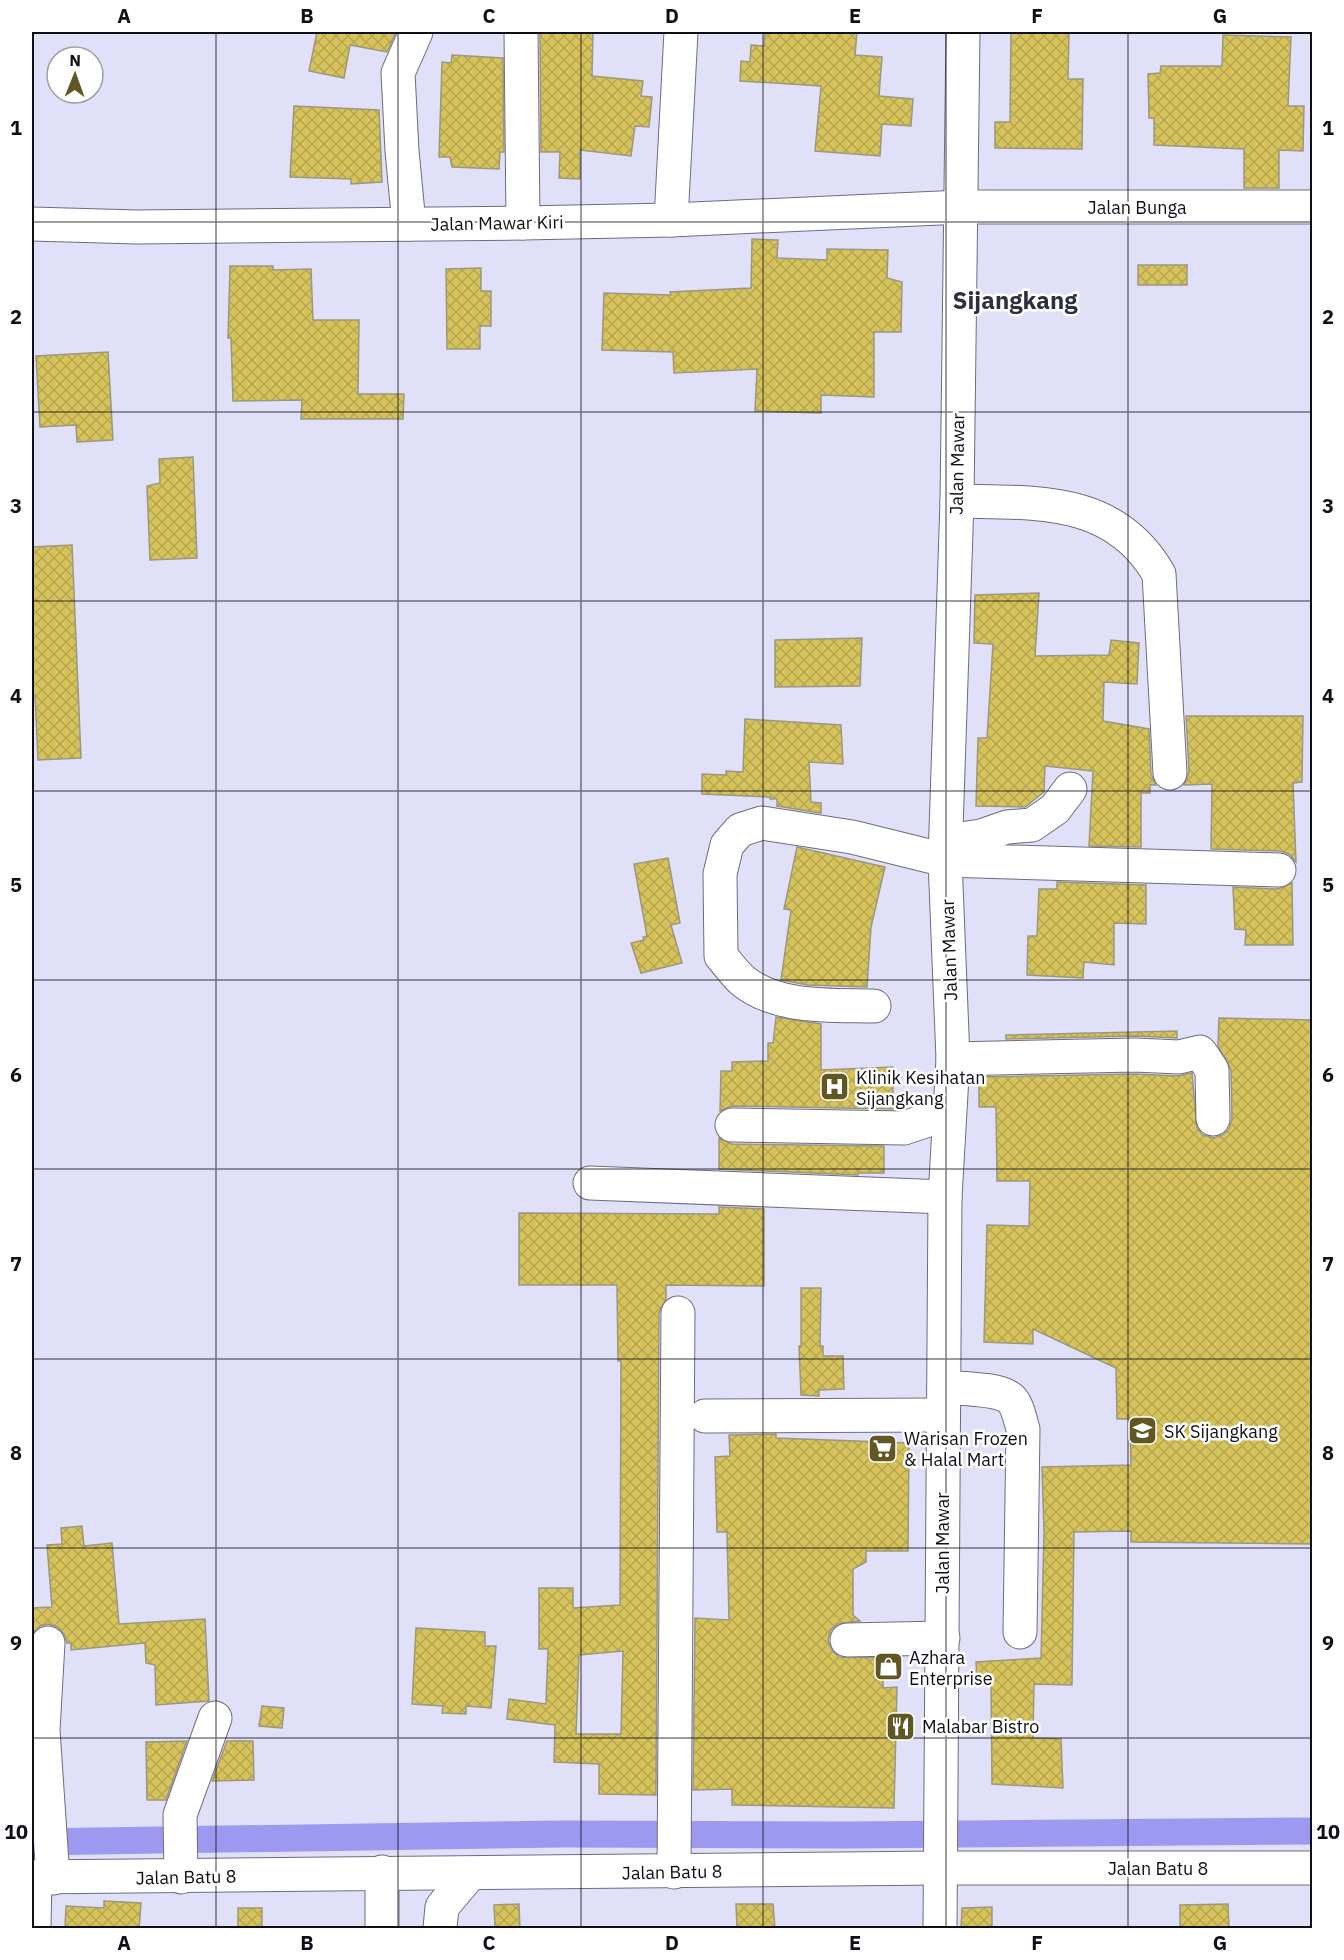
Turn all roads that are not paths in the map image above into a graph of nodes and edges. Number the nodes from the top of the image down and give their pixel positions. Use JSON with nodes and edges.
{"nodes":[{"id":1,"x":416,"y":32,"type":"edge"},
{"id":2,"x":521,"y":32,"type":"edge"},
{"id":3,"x":681,"y":32,"type":"edge"},
{"id":4,"x":963,"y":32,"type":"edge"},
{"id":5,"x":962,"y":207,"type":"junction"},
{"id":6,"x":1312,"y":207,"type":"edge"},
{"id":7,"x":671,"y":220,"type":"junction"},
{"id":8,"x":523,"y":223,"type":"junction"},
{"id":9,"x":32,"y":224,"type":"edge"},
{"id":10,"x":409,"y":224,"type":"junction"},
{"id":11,"x":957,"y":501,"type":"junction"},
{"id":12,"x":1170,"y":772,"type":"dead end"},
{"id":13,"x":1070,"y":789,"type":"dead end"},
{"id":14,"x":946,"y":851,"type":"junction"},
{"id":15,"x":1279,"y":870,"type":"dead end"},
{"id":16,"x":874,"y":1006,"type":"dead end"},
{"id":17,"x":953,"y":1059,"type":"junction"},
{"id":18,"x":949,"y":1113,"type":"junction"},
{"id":19,"x":1213,"y":1119,"type":"dead end"},
{"id":20,"x":732,"y":1125,"type":"dead end"},
{"id":21,"x":590,"y":1183,"type":"dead end"},
{"id":22,"x":945,"y":1197,"type":"junction"},
{"id":23,"x":678,"y":1313,"type":"dead end"},
{"id":24,"x":943,"y":1401,"type":"junction"},
{"id":25,"x":705,"y":1416,"type":"dead end"},
{"id":26,"x":1020,"y":1632,"type":"dead end"},
{"id":27,"x":943,"y":1638,"type":"junction"},
{"id":28,"x":847,"y":1640,"type":"dead end"},
{"id":29,"x":48,"y":1643,"type":"dead end"},
{"id":30,"x":215,"y":1718,"type":"dead end"},
{"id":31,"x":37,"y":1731,"type":"edge"},
{"id":32,"x":181,"y":1852,"type":"junction"},
{"id":33,"x":941,"y":1860,"type":"junction"},
{"id":34,"x":44,"y":1864,"type":"edge"},
{"id":35,"x":1312,"y":1868,"type":"edge"},
{"id":36,"x":382,"y":1872,"type":"junction"},
{"id":37,"x":674,"y":1872,"type":"junction"},
{"id":38,"x":469,"y":1875,"type":"junction"},
{"id":39,"x":34,"y":1929,"type":"edge"},
{"id":40,"x":382,"y":1929,"type":"edge"},
{"id":41,"x":440,"y":1929,"type":"edge"},
{"id":42,"x":940,"y":1929,"type":"edge"}],
"edges":[{"from":1,"to":10,"type":"street"},
{"from":2,"to":8,"type":"street"},
{"from":3,"to":7,"type":"street"},
{"from":4,"to":5,"type":"street","name":"Jalan Mawar"},
{"from":5,"to":6,"type":"street","name":"Jalan Bunga"},
{"from":5,"to":7,"type":"street","name":"Jalan Mawar Kiri"},
{"from":5,"to":11,"type":"street","name":"Jalan Mawar"},
{"from":7,"to":8,"type":"street","name":"Jalan Mawar Kiri"},
{"from":8,"to":10,"type":"street","name":"Jalan Mawar Kiri"},
{"from":9,"to":10,"type":"street","name":"Jalan Mawar Kiri"},
{"from":11,"to":12,"type":"street"},
{"from":11,"to":14,"type":"street","name":"Jalan Mawar"},
{"from":13,"to":14,"type":"street"},
{"from":14,"to":15,"type":"street"},
{"from":14,"to":16,"type":"street"},
{"from":14,"to":17,"type":"street","name":"Jalan Mawar"},
{"from":17,"to":18,"type":"street","name":"Jalan Mawar"},
{"from":17,"to":19,"type":"street"},
{"from":18,"to":20,"type":"street"},
{"from":18,"to":22,"type":"street","name":"Jalan Mawar"},
{"from":21,"to":22,"type":"street"},
{"from":22,"to":24,"type":"street","name":"Jalan Mawar"},
{"from":23,"to":37,"type":"street"},
{"from":24,"to":25,"type":"street"},
{"from":24,"to":26,"type":"street"},
{"from":24,"to":27,"type":"street","name":"Jalan Mawar"},
{"from":27,"to":28,"type":"street"},
{"from":27,"to":33,"type":"street","name":"Jalan Mawar"},
{"from":29,"to":31,"type":"street"},
{"from":30,"to":32,"type":"street"},
{"from":31,"to":34,"type":"street"},
{"from":32,"to":34,"type":"street","name":"Jalan Batu 8"},
{"from":32,"to":36,"type":"street","name":"Jalan Batu 8"},
{"from":33,"to":35,"type":"street","name":"Jalan Batu 8"},
{"from":33,"to":37,"type":"street","name":"Jalan Batu 8"},
{"from":33,"to":42,"type":"street","name":"Jalan Mawar"},
{"from":34,"to":39,"type":"street"},
{"from":36,"to":38,"type":"street","name":"Jalan Batu 8"},
{"from":36,"to":40,"type":"street"},
{"from":37,"to":38,"type":"street","name":"Jalan Batu 8"},
{"from":38,"to":41,"type":"street"}]}
